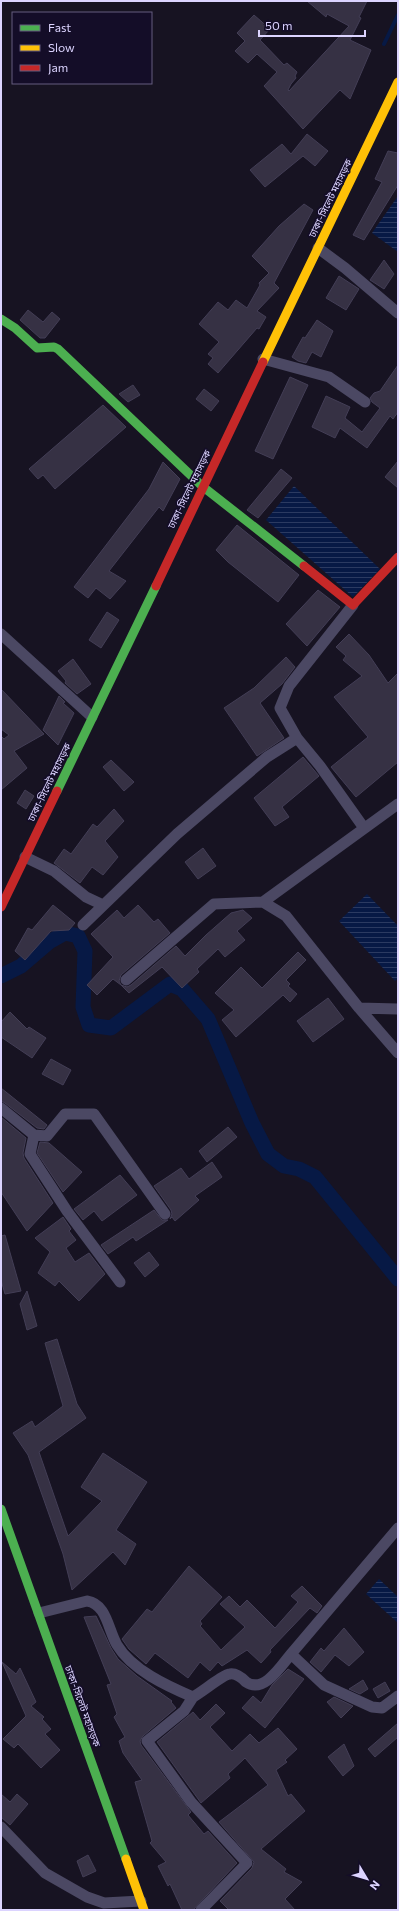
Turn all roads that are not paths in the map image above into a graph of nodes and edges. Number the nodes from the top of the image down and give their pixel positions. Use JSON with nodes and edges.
{"nodes":[{"id":1,"x":398,"y":82,"type":"edge"},
{"id":2,"x":318,"y":248,"type":"junction"},
{"id":3,"x":398,"y":313,"type":"edge"},
{"id":4,"x":1,"y":319,"type":"edge"},
{"id":5,"x":264,"y":359,"type":"junction"},
{"id":6,"x":365,"y":402,"type":"dead end"},
{"id":7,"x":202,"y":486,"type":"junction"},
{"id":8,"x":398,"y":557,"type":"edge"},
{"id":9,"x":353,"y":605,"type":"junction"},
{"id":10,"x":1,"y":634,"type":"edge"},
{"id":11,"x":92,"y":717,"type":"junction"},
{"id":12,"x":297,"y":738,"type":"junction"},
{"id":13,"x":398,"y":804,"type":"edge"},
{"id":14,"x":364,"y":828,"type":"junction"},
{"id":15,"x":25,"y":857,"type":"junction"},
{"id":16,"x":263,"y":902,"type":"junction"},
{"id":17,"x":103,"y":905,"type":"junction"},
{"id":18,"x":1,"y":907,"type":"edge"},
{"id":19,"x":83,"y":925,"type":"dead end"},
{"id":20,"x":126,"y":980,"type":"dead end"},
{"id":21,"x":359,"y":1008,"type":"junction"},
{"id":22,"x":398,"y":1010,"type":"edge"},
{"id":23,"x":398,"y":1052,"type":"edge"},
{"id":24,"x":1,"y":1108,"type":"edge"},
{"id":25,"x":34,"y":1134,"type":"junction"},
{"id":26,"x":165,"y":1214,"type":"dead end"},
{"id":27,"x":120,"y":1282,"type":"dead end"},
{"id":28,"x":1,"y":1509,"type":"edge"},
{"id":29,"x":398,"y":1528,"type":"edge"},
{"id":30,"x":39,"y":1613,"type":"junction"},
{"id":31,"x":292,"y":1654,"type":"junction"},
{"id":32,"x":398,"y":1696,"type":"edge"},
{"id":33,"x":193,"y":1697,"type":"junction"},
{"id":34,"x":1,"y":1827,"type":"edge"},
{"id":35,"x":143,"y":1905,"type":"edge"},
{"id":36,"x":201,"y":1910,"type":"edge"}],
"edges":[{"from":1,"to":2,"type":"main road","name":"ঢাকা-সিলেট মহাসড়ক"},
{"from":2,"to":3,"type":"street"},
{"from":2,"to":5,"type":"main road","name":"ঢাকা-সিলেট মহাসড়ক"},
{"from":4,"to":7,"type":"main road"},
{"from":5,"to":6,"type":"street"},
{"from":5,"to":7,"type":"main road","name":"ঢাকা-সিলেট মহাসড়ক"},
{"from":7,"to":9,"type":"main road"},
{"from":7,"to":11,"type":"main road","name":"ঢাকা-সিলেট মহাসড়ক"},
{"from":8,"to":9,"type":"main road"},
{"from":9,"to":12,"type":"street"},
{"from":10,"to":11,"type":"street"},
{"from":11,"to":15,"type":"main road","name":"ঢাকা-সিলেট মহাসড়ক"},
{"from":12,"to":14,"type":"street"},
{"from":12,"to":17,"type":"street"},
{"from":13,"to":14,"type":"street"},
{"from":14,"to":16,"type":"street"},
{"from":15,"to":17,"type":"street"},
{"from":15,"to":18,"type":"main road","name":"ঢাকা-সিলেট মহাসড়ক"},
{"from":16,"to":20,"type":"street"},
{"from":16,"to":21,"type":"street"},
{"from":17,"to":19,"type":"street"},
{"from":21,"to":22,"type":"street"},
{"from":21,"to":23,"type":"street"},
{"from":24,"to":25,"type":"street"},
{"from":25,"to":26,"type":"street"},
{"from":25,"to":27,"type":"street"},
{"from":28,"to":30,"type":"main road","name":"ঢাকা-সিলেট মহাসড়ক"},
{"from":29,"to":31,"type":"street"},
{"from":30,"to":33,"type":"street"},
{"from":30,"to":35,"type":"main road","name":"ঢাকা-সিলেট মহাসড়ক"},
{"from":31,"to":32,"type":"street"},
{"from":31,"to":33,"type":"street"},
{"from":33,"to":36,"type":"street"},
{"from":34,"to":35,"type":"street"}]}
